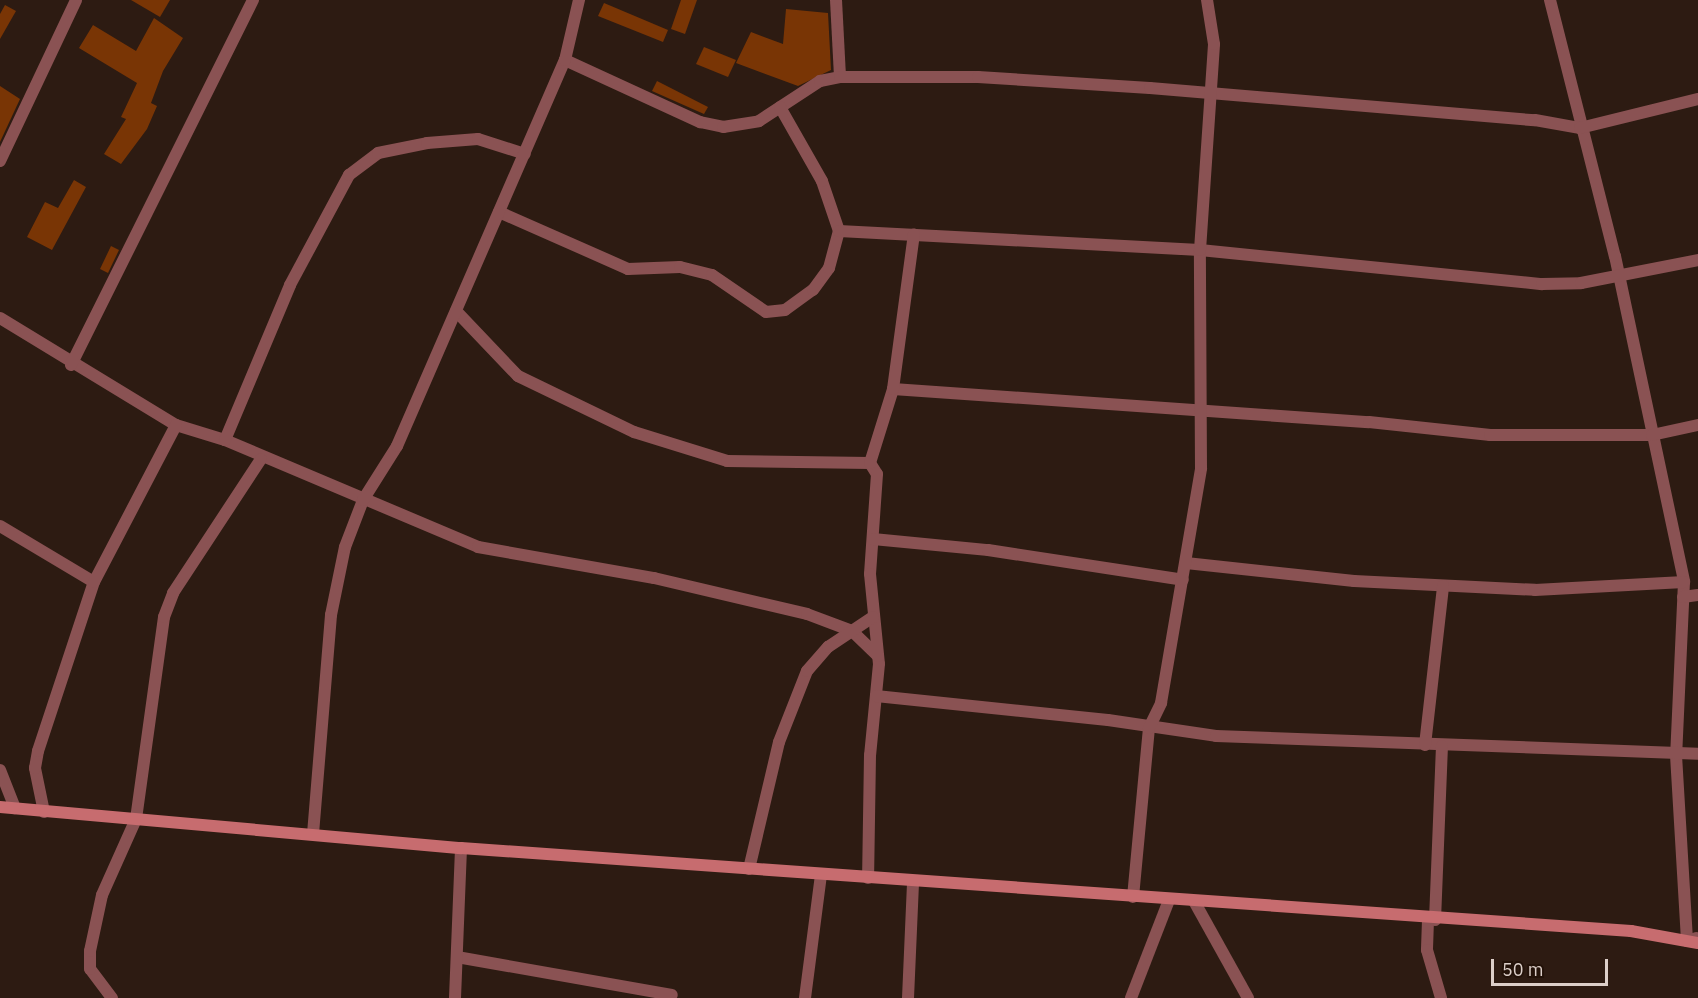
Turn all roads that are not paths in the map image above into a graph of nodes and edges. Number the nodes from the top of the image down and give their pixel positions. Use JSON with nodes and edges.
{"nodes":[{"id":1,"x":76,"y":0,"type":"edge"},
{"id":2,"x":253,"y":0,"type":"edge"},
{"id":3,"x":579,"y":0,"type":"edge"},
{"id":4,"x":836,"y":0,"type":"edge"},
{"id":5,"x":1207,"y":0,"type":"edge"},
{"id":6,"x":1550,"y":0,"type":"edge"},
{"id":7,"x":565,"y":60,"type":"junction"},
{"id":8,"x":840,"y":77,"type":"junction"},
{"id":9,"x":1211,"y":97,"type":"junction"},
{"id":10,"x":1698,"y":99,"type":"edge"},
{"id":11,"x":780,"y":107,"type":"junction"},
{"id":12,"x":1580,"y":128,"type":"junction"},
{"id":13,"x":525,"y":154,"type":"junction"},
{"id":14,"x":0,"y":161,"type":"edge"},
{"id":15,"x":499,"y":212,"type":"junction"},
{"id":16,"x":839,"y":231,"type":"junction"},
{"id":17,"x":914,"y":234,"type":"junction"},
{"id":18,"x":1200,"y":250,"type":"junction"},
{"id":19,"x":1698,"y":260,"type":"edge"},
{"id":20,"x":1618,"y":275,"type":"junction"},
{"id":21,"x":456,"y":311,"type":"junction"},
{"id":22,"x":0,"y":318,"type":"edge"},
{"id":23,"x":71,"y":365,"type":"junction"},
{"id":24,"x":893,"y":390,"type":"junction"},
{"id":25,"x":1202,"y":409,"type":"junction"},
{"id":26,"x":176,"y":425,"type":"junction"},
{"id":27,"x":1698,"y":425,"type":"edge"},
{"id":28,"x":1652,"y":435,"type":"junction"},
{"id":29,"x":225,"y":440,"type":"junction"},
{"id":30,"x":261,"y":459,"type":"junction"},
{"id":31,"x":870,"y":463,"type":"junction"},
{"id":32,"x":363,"y":500,"type":"junction"},
{"id":33,"x":0,"y":526,"type":"edge"},
{"id":34,"x":873,"y":539,"type":"junction"},
{"id":35,"x":1186,"y":563,"type":"junction"},
{"id":36,"x":1183,"y":580,"type":"junction"},
{"id":37,"x":94,"y":582,"type":"junction"},
{"id":38,"x":1684,"y":582,"type":"junction"},
{"id":39,"x":1443,"y":586,"type":"junction"},
{"id":40,"x":1698,"y":595,"type":"edge"},
{"id":41,"x":1683,"y":597,"type":"junction"},
{"id":42,"x":873,"y":617,"type":"junction"},
{"id":43,"x":852,"y":631,"type":"junction"},
{"id":44,"x":878,"y":656,"type":"junction"},
{"id":45,"x":876,"y":696,"type":"junction"},
{"id":46,"x":1149,"y":728,"type":"junction"},
{"id":47,"x":1425,"y":745,"type":"junction"},
{"id":48,"x":1442,"y":747,"type":"junction"},
{"id":49,"x":1698,"y":754,"type":"edge"},
{"id":50,"x":1676,"y":755,"type":"junction"},
{"id":51,"x":0,"y":770,"type":"edge"},
{"id":52,"x":0,"y":807,"type":"edge"},
{"id":53,"x":15,"y":808,"type":"junction"},
{"id":54,"x":44,"y":812,"type":"junction"},
{"id":55,"x":136,"y":819,"type":"junction"},
{"id":56,"x":313,"y":834,"type":"junction"},
{"id":57,"x":461,"y":848,"type":"junction"},
{"id":58,"x":749,"y":869,"type":"junction"},
{"id":59,"x":821,"y":875,"type":"junction"},
{"id":60,"x":868,"y":878,"type":"junction"},
{"id":61,"x":913,"y":882,"type":"junction"},
{"id":62,"x":1133,"y":897,"type":"junction"},
{"id":63,"x":1169,"y":900,"type":"junction"},
{"id":64,"x":1194,"y":901,"type":"junction"},
{"id":65,"x":1432,"y":920,"type":"junction"},
{"id":66,"x":1694,"y":940,"type":"edge"},
{"id":67,"x":457,"y":957,"type":"junction"},
{"id":68,"x":672,"y":995,"type":"dead end"},
{"id":69,"x":112,"y":998,"type":"edge"},
{"id":70,"x":455,"y":998,"type":"edge"},
{"id":71,"x":805,"y":998,"type":"edge"},
{"id":72,"x":908,"y":998,"type":"edge"},
{"id":73,"x":1131,"y":998,"type":"edge"},
{"id":74,"x":1248,"y":998,"type":"edge"},
{"id":75,"x":1441,"y":998,"type":"edge"}],
"edges":[{"from":1,"to":14,"type":"street"},
{"from":2,"to":23,"type":"street"},
{"from":3,"to":7,"type":"street"},
{"from":4,"to":8,"type":"street"},
{"from":5,"to":9,"type":"street"},
{"from":6,"to":12,"type":"street"},
{"from":7,"to":11,"type":"street"},
{"from":7,"to":13,"type":"street"},
{"from":8,"to":9,"type":"street"},
{"from":8,"to":11,"type":"street"},
{"from":9,"to":12,"type":"street"},
{"from":9,"to":18,"type":"street"},
{"from":10,"to":12,"type":"street"},
{"from":11,"to":16,"type":"street"},
{"from":12,"to":20,"type":"street"},
{"from":13,"to":15,"type":"street"},
{"from":13,"to":29,"type":"street"},
{"from":15,"to":16,"type":"street"},
{"from":15,"to":21,"type":"street"},
{"from":16,"to":17,"type":"street"},
{"from":17,"to":18,"type":"street"},
{"from":17,"to":24,"type":"street"},
{"from":18,"to":20,"type":"street"},
{"from":18,"to":25,"type":"street"},
{"from":19,"to":20,"type":"street"},
{"from":20,"to":28,"type":"street"},
{"from":21,"to":31,"type":"street"},
{"from":21,"to":32,"type":"street"},
{"from":22,"to":23,"type":"street"},
{"from":23,"to":26,"type":"street"},
{"from":24,"to":25,"type":"street"},
{"from":24,"to":31,"type":"street"},
{"from":25,"to":28,"type":"street"},
{"from":25,"to":35,"type":"street"},
{"from":26,"to":29,"type":"street"},
{"from":26,"to":37,"type":"street"},
{"from":27,"to":28,"type":"street"},
{"from":28,"to":38,"type":"street"},
{"from":29,"to":30,"type":"street"},
{"from":30,"to":32,"type":"street"},
{"from":30,"to":55,"type":"street"},
{"from":31,"to":34,"type":"street"},
{"from":32,"to":43,"type":"street"},
{"from":32,"to":56,"type":"street"},
{"from":33,"to":37,"type":"street"},
{"from":34,"to":36,"type":"street"},
{"from":34,"to":42,"type":"street"},
{"from":35,"to":36,"type":"street"},
{"from":35,"to":39,"type":"street"},
{"from":36,"to":46,"type":"street"},
{"from":37,"to":54,"type":"street"},
{"from":38,"to":39,"type":"street"},
{"from":38,"to":41,"type":"street"},
{"from":39,"to":47,"type":"street"},
{"from":40,"to":41,"type":"street"},
{"from":41,"to":50,"type":"street"},
{"from":42,"to":43,"type":"street"},
{"from":42,"to":44,"type":"street"},
{"from":43,"to":44,"type":"street"},
{"from":43,"to":58,"type":"street"},
{"from":44,"to":45,"type":"street"},
{"from":45,"to":46,"type":"street"},
{"from":45,"to":60,"type":"street"},
{"from":46,"to":47,"type":"street"},
{"from":46,"to":62,"type":"street"},
{"from":47,"to":48,"type":"street"},
{"from":48,"to":50,"type":"street"},
{"from":48,"to":65,"type":"street"},
{"from":49,"to":50,"type":"street"},
{"from":50,"to":66,"type":"street"},
{"from":51,"to":53,"type":"street"},
{"from":52,"to":53,"type":"main road"},
{"from":53,"to":54,"type":"main road"},
{"from":54,"to":55,"type":"main road"},
{"from":55,"to":56,"type":"main road"},
{"from":55,"to":69,"type":"street"},
{"from":56,"to":57,"type":"main road"},
{"from":57,"to":58,"type":"main road"},
{"from":57,"to":67,"type":"street"},
{"from":58,"to":59,"type":"main road"},
{"from":59,"to":60,"type":"main road"},
{"from":59,"to":71,"type":"street"},
{"from":60,"to":61,"type":"main road"},
{"from":61,"to":62,"type":"main road"},
{"from":61,"to":72,"type":"street"},
{"from":62,"to":63,"type":"main road"},
{"from":63,"to":64,"type":"main road"},
{"from":63,"to":73,"type":"street"},
{"from":64,"to":65,"type":"main road"},
{"from":64,"to":74,"type":"street"},
{"from":65,"to":66,"type":"main road"},
{"from":65,"to":75,"type":"street"},
{"from":67,"to":68,"type":"street"},
{"from":67,"to":70,"type":"street"}]}
